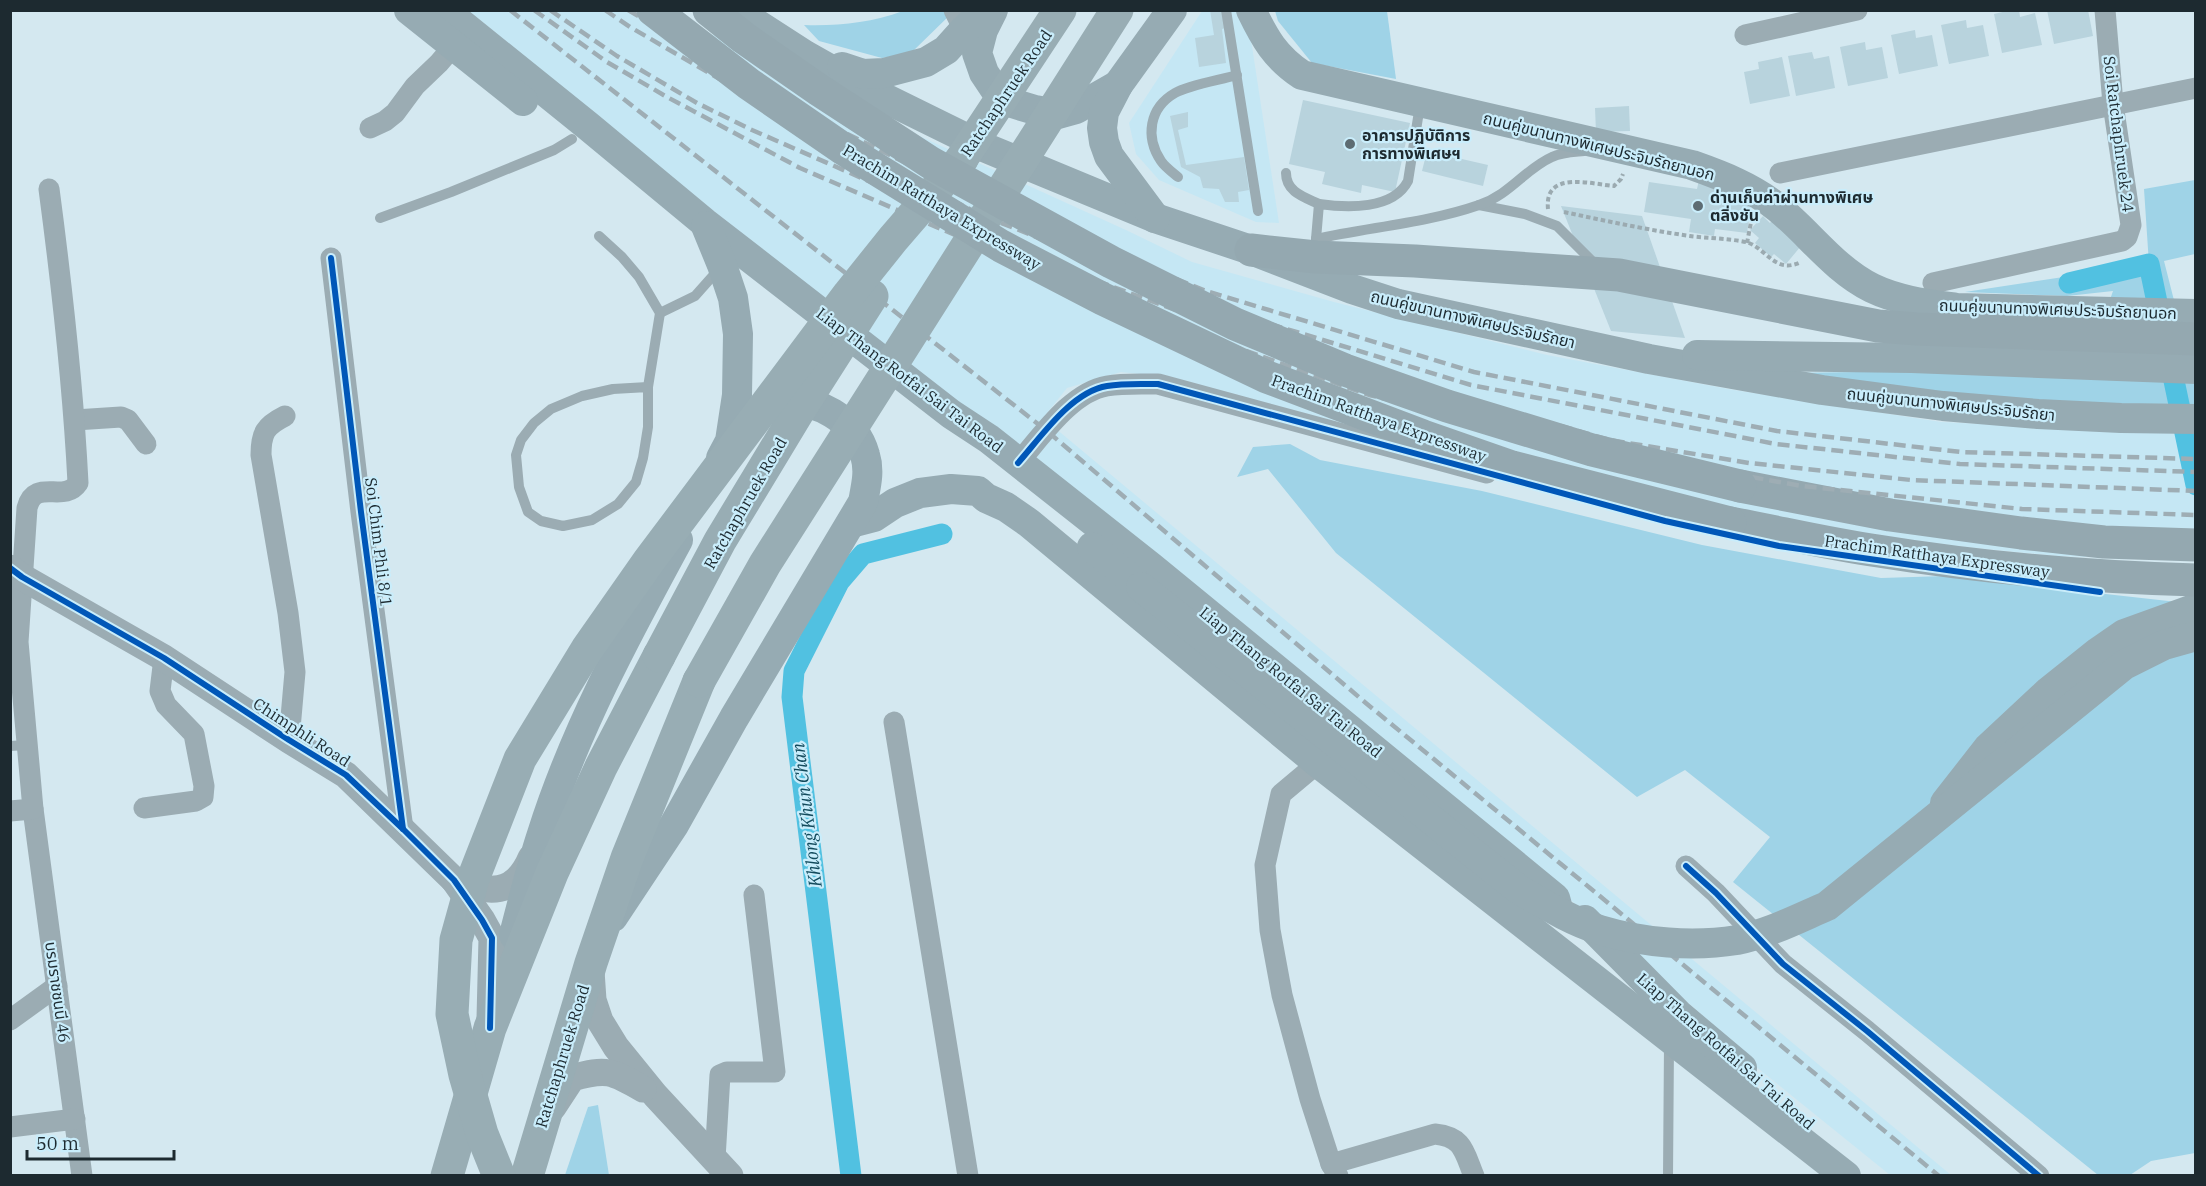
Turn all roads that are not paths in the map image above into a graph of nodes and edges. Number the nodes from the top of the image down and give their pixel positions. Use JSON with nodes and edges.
{"nodes":[{"id":1,"x":409,"y":10,"type":"edge"},
{"id":2,"x":444,"y":10,"type":"edge"},
{"id":3,"x":653,"y":10,"type":"edge"},
{"id":4,"x":710,"y":10,"type":"edge"},
{"id":5,"x":993,"y":10,"type":"edge"},
{"id":6,"x":1060,"y":10,"type":"edge"},
{"id":7,"x":1118,"y":10,"type":"edge"},
{"id":8,"x":1172,"y":10,"type":"edge"},
{"id":9,"x":1226,"y":10,"type":"edge"},
{"id":10,"x":1251,"y":10,"type":"edge"},
{"id":11,"x":1857,"y":10,"type":"edge"},
{"id":12,"x":2105,"y":10,"type":"edge"},
{"id":13,"x":731,"y":12,"type":"edge"},
{"id":14,"x":968,"y":17,"type":"edge"},
{"id":15,"x":468,"y":30,"type":"junction"},
{"id":16,"x":1744,"y":35,"type":"dead end"},
{"id":17,"x":805,"y":55,"type":"junction"},
{"id":18,"x":1237,"y":75,"type":"junction"},
{"id":19,"x":1118,"y":86,"type":"junction"},
{"id":20,"x":2196,"y":88,"type":"edge"},
{"id":21,"x":1420,"y":103,"type":"junction"},
{"id":22,"x":2113,"y":104,"type":"junction"},
{"id":23,"x":370,"y":128,"type":"dead end"},
{"id":24,"x":572,"y":139,"type":"junction"},
{"id":25,"x":1625,"y":149,"type":"junction"},
{"id":26,"x":962,"y":159,"type":"junction"},
{"id":27,"x":1286,"y":173,"type":"dead end"},
{"id":28,"x":1780,"y":173,"type":"dead end"},
{"id":29,"x":1178,"y":177,"type":"dead end"},
{"id":30,"x":49,"y":189,"type":"dead end"},
{"id":31,"x":1319,"y":204,"type":"junction"},
{"id":32,"x":1479,"y":205,"type":"junction"},
{"id":33,"x":1258,"y":211,"type":"dead end"},
{"id":34,"x":695,"y":216,"type":"junction"},
{"id":35,"x":380,"y":218,"type":"dead end"},
{"id":36,"x":1155,"y":218,"type":"junction"},
{"id":37,"x":599,"y":236,"type":"dead end"},
{"id":38,"x":1316,"y":248,"type":"junction"},
{"id":39,"x":1251,"y":250,"type":"junction"},
{"id":40,"x":331,"y":258,"type":"dead end"},
{"id":41,"x":722,"y":265,"type":"junction"},
{"id":42,"x":1604,"y":273,"type":"junction"},
{"id":43,"x":1933,"y":283,"type":"dead end"},
{"id":44,"x":660,"y":313,"type":"junction"},
{"id":45,"x":2192,"y":322,"type":"edge"},
{"id":46,"x":1649,"y":359,"type":"junction"},
{"id":47,"x":2196,"y":369,"type":"edge"},
{"id":48,"x":648,"y":387,"type":"junction"},
{"id":49,"x":951,"y":414,"type":"junction"},
{"id":50,"x":285,"y":416,"type":"dead end"},
{"id":51,"x":2196,"y":419,"type":"edge"},
{"id":52,"x":75,"y":420,"type":"junction"},
{"id":53,"x":730,"y":441,"type":"junction"},
{"id":54,"x":146,"y":444,"type":"dead end"},
{"id":55,"x":1018,"y":463,"type":"junction"},
{"id":56,"x":978,"y":491,"type":"junction"},
{"id":57,"x":851,"y":523,"type":"junction"},
{"id":58,"x":1085,"y":541,"type":"junction"},
{"id":59,"x":2196,"y":545,"type":"edge"},
{"id":60,"x":16,"y":573,"type":"edge"},
{"id":61,"x":2196,"y":580,"type":"edge"},
{"id":62,"x":2100,"y":592,"type":"dead end"},
{"id":63,"x":2196,"y":608,"type":"edge"},
{"id":64,"x":2196,"y":636,"type":"edge"},
{"id":65,"x":14,"y":643,"type":"edge"},
{"id":66,"x":164,"y":658,"type":"junction"},
{"id":67,"x":894,"y":722,"type":"dead end"},
{"id":68,"x":289,"y":740,"type":"junction"},
{"id":69,"x":19,"y":745,"type":"edge"},
{"id":70,"x":1318,"y":764,"type":"junction"},
{"id":71,"x":144,"y":808,"type":"dead end"},
{"id":72,"x":33,"y":809,"type":"junction"},
{"id":73,"x":10,"y":812,"type":"edge"},
{"id":74,"x":1931,"y":820,"type":"junction"},
{"id":75,"x":402,"y":829,"type":"junction"},
{"id":76,"x":542,"y":833,"type":"junction"},
{"id":77,"x":1686,"y":866,"type":"dead end"},
{"id":78,"x":454,"y":880,"type":"junction"},
{"id":79,"x":754,"y":895,"type":"dead end"},
{"id":80,"x":1554,"y":916,"type":"junction"},
{"id":81,"x":1554,"y":946,"type":"junction"},
{"id":82,"x":596,"y":950,"type":"junction"},
{"id":83,"x":57,"y":986,"type":"junction"},
{"id":84,"x":10,"y":1020,"type":"edge"},
{"id":85,"x":490,"y":1028,"type":"junction"},
{"id":86,"x":1670,"y":1036,"type":"junction"},
{"id":87,"x":655,"y":1095,"type":"junction"},
{"id":88,"x":75,"y":1119,"type":"junction"},
{"id":89,"x":10,"y":1127,"type":"edge"},
{"id":90,"x":540,"y":1129,"type":"junction"},
{"id":91,"x":723,"y":1167,"type":"edge"},
{"id":92,"x":1335,"y":1170,"type":"edge"},
{"id":93,"x":527,"y":1175,"type":"edge"},
{"id":94,"x":82,"y":1176,"type":"edge"},
{"id":95,"x":447,"y":1176,"type":"edge"},
{"id":96,"x":499,"y":1176,"type":"edge"},
{"id":97,"x":968,"y":1176,"type":"edge"},
{"id":98,"x":1474,"y":1176,"type":"edge"},
{"id":99,"x":1668,"y":1176,"type":"edge"},
{"id":100,"x":1846,"y":1176,"type":"edge"},
{"id":101,"x":1871,"y":1176,"type":"edge"},
{"id":102,"x":2039,"y":1176,"type":"edge"}],
"edges":[{"from":1,"to":24,"type":"main road","bridge":true},
{"from":2,"to":15,"type":"main road","name":"Liap Thang Rotfai Sai Tai Road"},
{"from":3,"to":61,"type":"highway","name":"Prachim Ratthaya Expressway","bridge":true},
{"from":4,"to":59,"type":"highway","name":"Prachim Ratthaya Expressway","bridge":true},
{"from":5,"to":19,"type":"main road"},
{"from":6,"to":26,"type":"main road","name":"Ratchaphruek Road","bridge":true},
{"from":7,"to":82,"type":"main road","name":"Ratchaphruek Road","bridge":true},
{"from":8,"to":19,"type":"main road"},
{"from":9,"to":18,"type":"lane"},
{"from":10,"to":21,"type":"main road","name":"ถนนคู่ขนานทางพิเศษประจิมรัถยานอก"},
{"from":11,"to":16,"type":"street"},
{"from":12,"to":22,"type":"street","name":"Soi Ratchaphruek 24"},
{"from":13,"to":17,"type":"main road","name":"ถนนคู่ขนานทางพิเศษประจิมรัถยา"},
{"from":14,"to":17,"type":"main road"},
{"from":15,"to":23,"type":"street"},
{"from":15,"to":34,"type":"main road","name":"Liap Thang Rotfai Sai Tai Road"},
{"from":17,"to":36,"type":"main road","name":"ถนนคู่ขนานทางพิเศษประจิมรัถยา"},
{"from":18,"to":29,"type":"lane"},
{"from":18,"to":33,"type":"lane"},
{"from":19,"to":36,"type":"main road"},
{"from":20,"to":22,"type":"street"},
{"from":21,"to":25,"type":"main road","name":"ถนนคู่ขนานทางพิเศษประจิมรัถยานอก"},
{"from":21,"to":31,"type":"lane"},
{"from":22,"to":28,"type":"street"},
{"from":22,"to":43,"type":"street","name":"Soi Ratchaphruek 24"},
{"from":24,"to":34,"type":"main road"},
{"from":24,"to":35,"type":"lane"},
{"from":25,"to":32,"type":"lane"},
{"from":25,"to":45,"type":"main road","name":"ถนนคู่ขนานทางพิเศษประจิมรัถยานอก"},
{"from":26,"to":85,"type":"main road","name":"Ratchaphruek Road","bridge":true},
{"from":26,"to":96,"type":"main road","bridge":true},
{"from":27,"to":31,"type":"lane"},
{"from":30,"to":52,"type":"street"},
{"from":31,"to":38,"type":"lane"},
{"from":32,"to":38,"type":"lane"},
{"from":32,"to":42,"type":"lane"},
{"from":34,"to":41,"type":"main road","name":"Ratchaphruek Road"},
{"from":34,"to":49,"type":"main road","name":"Liap Thang Rotfai Sai Tai Road"},
{"from":36,"to":39,"type":"main road","name":"ถนนคู่ขนานทางพิเศษประจิมรัถยา"},
{"from":37,"to":44,"type":"lane"},
{"from":38,"to":39,"type":"highway"},
{"from":38,"to":42,"type":"highway"},
{"from":39,"to":46,"type":"main road","name":"ถนนคู่ขนานทางพิเศษประจิมรัถยา"},
{"from":40,"to":75,"type":"street","name":"Soi Chim Phli 8/1"},
{"from":41,"to":44,"type":"lane"},
{"from":41,"to":53,"type":"main road","name":"Ratchaphruek Road"},
{"from":42,"to":45,"type":"highway"},
{"from":44,"to":48,"type":"lane"},
{"from":46,"to":47,"type":"main road"},
{"from":46,"to":51,"type":"main road","name":"ถนนคู่ขนานทางพิเศษประจิมรัถยา"},
{"from":48,"to":48,"type":"lane"},
{"from":49,"to":55,"type":"main road","name":"Liap Thang Rotfai Sai Tai Road"},
{"from":49,"to":58,"type":"main road"},
{"from":50,"to":68,"type":"street"},
{"from":52,"to":54,"type":"street"},
{"from":52,"to":60,"type":"street","name":"บรมราชชนนี 46"},
{"from":53,"to":57,"type":"main road","name":"Ratchaphruek Road"},
{"from":53,"to":76,"type":"main road","name":"Ratchaphruek Road"},
{"from":55,"to":62,"type":"street"},
{"from":55,"to":80,"type":"main road","name":"Liap Thang Rotfai Sai Tai Road"},
{"from":56,"to":57,"type":"main road","name":"Liap Thang Rotfai Sai Tai Road"},
{"from":56,"to":58,"type":"main road"},
{"from":56,"to":70,"type":"main road","name":"Liap Thang Rotfai Sai Tai Road"},
{"from":57,"to":82,"type":"main road","name":"Ratchaphruek Road"},
{"from":58,"to":74,"type":"main road","bridge":true},
{"from":60,"to":65,"type":"street","name":"บรมราชชนนี 46"},
{"from":60,"to":66,"type":"street","name":"Chimphli Road"},
{"from":63,"to":74,"type":"main road"},
{"from":64,"to":74,"type":"main road","bridge":true},
{"from":65,"to":69,"type":"street","name":"บรมราชชนนี 46"},
{"from":66,"to":68,"type":"street","name":"Chimphli Road"},
{"from":66,"to":71,"type":"street"},
{"from":67,"to":97,"type":"street"},
{"from":68,"to":75,"type":"street","name":"Chimphli Road"},
{"from":69,"to":72,"type":"street","name":"บรมราชชนนี 46"},
{"from":70,"to":81,"type":"main road","name":"Liap Thang Rotfai Sai Tai Road"},
{"from":70,"to":92,"type":"street"},
{"from":72,"to":73,"type":"street"},
{"from":72,"to":83,"type":"street","name":"บรมราชชนนี 46"},
{"from":75,"to":78,"type":"street","name":"Chimphli Road"},
{"from":76,"to":78,"type":"street","name":"Chimphli Road"},
{"from":76,"to":85,"type":"main road","name":"Ratchaphruek Road"},
{"from":77,"to":102,"type":"street"},
{"from":78,"to":85,"type":"street","name":"Chimphli Road"},
{"from":79,"to":91,"type":"street"},
{"from":80,"to":81,"type":"main road","name":"Liap Thang Rotfai Sai Tai Road"},
{"from":80,"to":101,"type":"main road","name":"Liap Thang Rotfai Sai Tai Road"},
{"from":81,"to":86,"type":"main road","name":"Liap Thang Rotfai Sai Tai Road"},
{"from":82,"to":87,"type":"street"},
{"from":82,"to":90,"type":"main road","name":"Ratchaphruek Road"},
{"from":83,"to":84,"type":"street"},
{"from":83,"to":88,"type":"street","name":"บรมราชชนนี 46"},
{"from":85,"to":95,"type":"main road","name":"Ratchaphruek Road"},
{"from":86,"to":99,"type":"lane"},
{"from":86,"to":100,"type":"main road","name":"Liap Thang Rotfai Sai Tai Road"},
{"from":87,"to":90,"type":"street"},
{"from":87,"to":91,"type":"street"},
{"from":88,"to":89,"type":"street"},
{"from":88,"to":94,"type":"street","name":"บรมราชชนนี 46"},
{"from":90,"to":93,"type":"main road","name":"Ratchaphruek Road"},
{"from":92,"to":98,"type":"street"}]}
